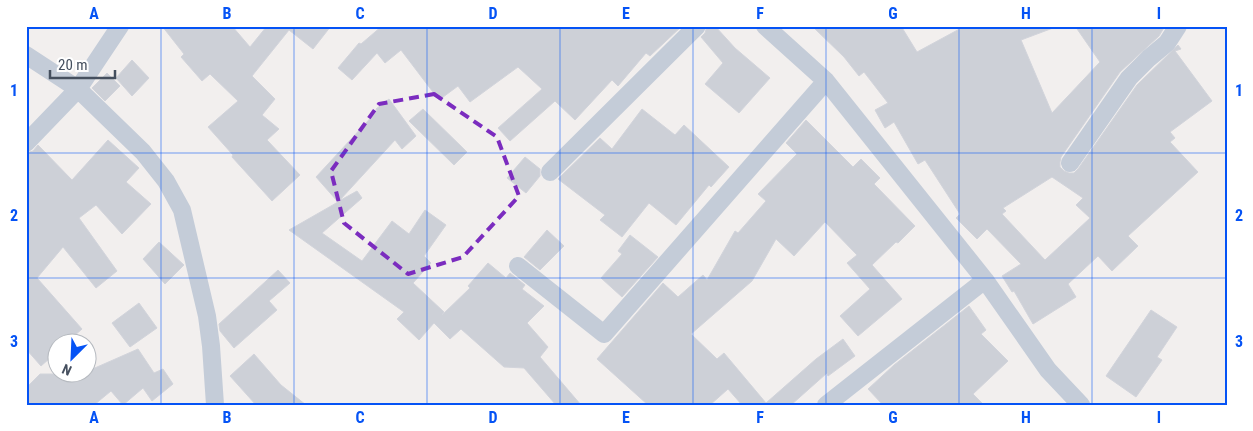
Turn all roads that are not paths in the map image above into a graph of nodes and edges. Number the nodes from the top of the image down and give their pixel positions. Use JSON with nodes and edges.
{"nodes":[{"id":1,"x":120,"y":26,"type":"edge"},
{"id":2,"x":697,"y":26,"type":"edge"},
{"id":3,"x":765,"y":26,"type":"edge"},
{"id":4,"x":1178,"y":26,"type":"edge"},
{"id":5,"x":26,"y":55,"type":"edge"},
{"id":6,"x":826,"y":81,"type":"junction"},
{"id":7,"x":78,"y":89,"type":"junction"},
{"id":8,"x":26,"y":143,"type":"edge"},
{"id":9,"x":1070,"y":163,"type":"dead end"},
{"id":10,"x":550,"y":172,"type":"dead end"},
{"id":11,"x":518,"y":266,"type":"dead end"},
{"id":12,"x":985,"y":280,"type":"junction"},
{"id":13,"x":215,"y":405,"type":"edge"},
{"id":14,"x":826,"y":405,"type":"edge"},
{"id":15,"x":1081,"y":405,"type":"edge"}],
"edges":[{"from":1,"to":7,"type":"street"},
{"from":2,"to":10,"type":"street"},
{"from":3,"to":6,"type":"street"},
{"from":4,"to":9,"type":"street"},
{"from":5,"to":7,"type":"street"},
{"from":6,"to":11,"type":"street"},
{"from":6,"to":12,"type":"street"},
{"from":7,"to":8,"type":"street"},
{"from":7,"to":13,"type":"street"},
{"from":12,"to":14,"type":"street"},
{"from":12,"to":15,"type":"street"}]}
